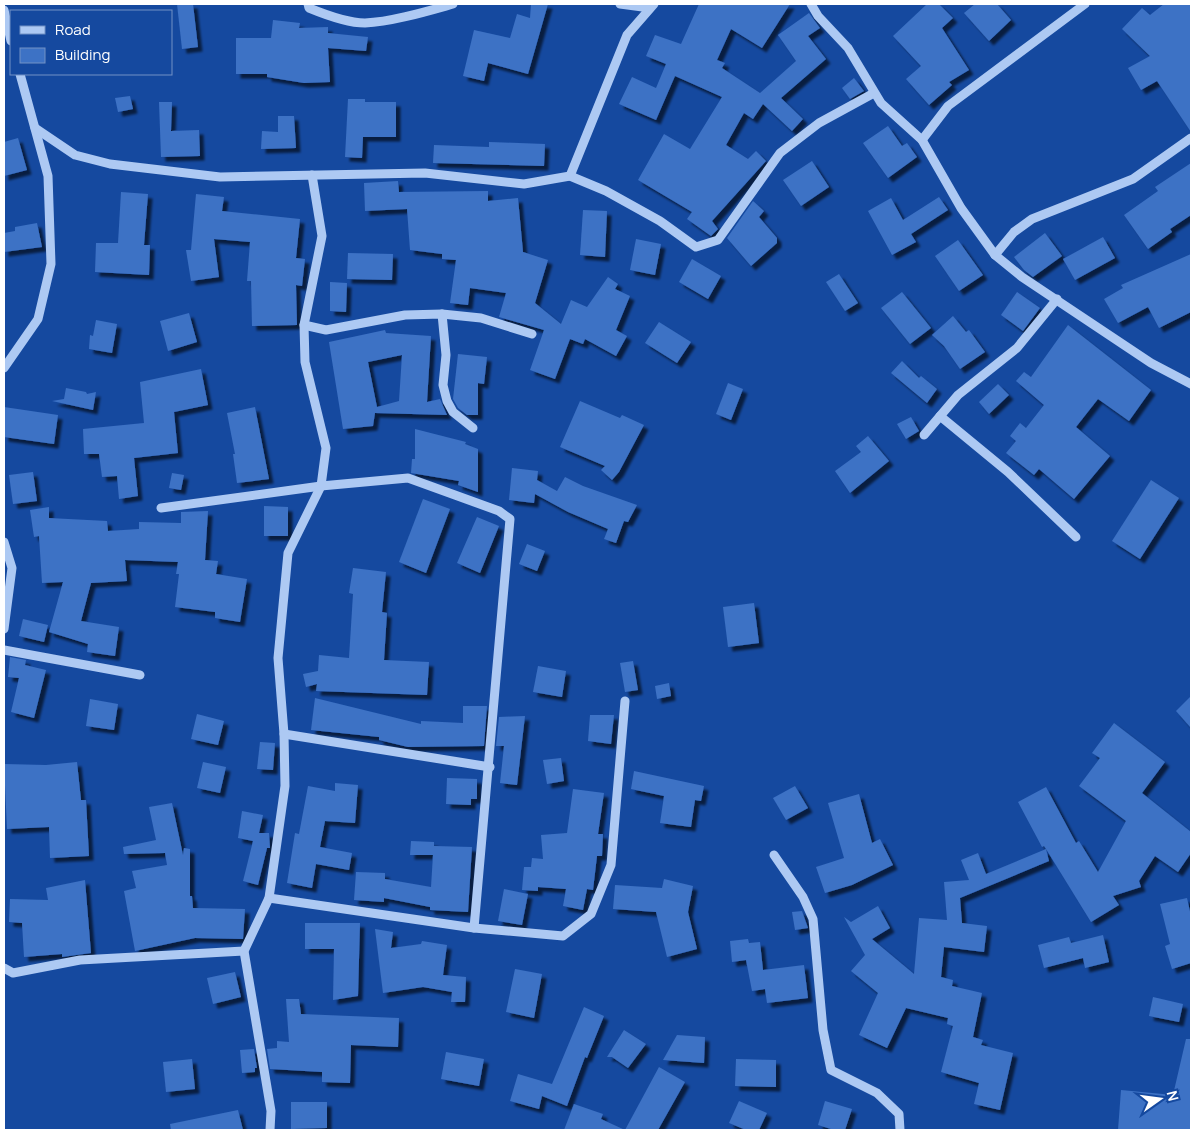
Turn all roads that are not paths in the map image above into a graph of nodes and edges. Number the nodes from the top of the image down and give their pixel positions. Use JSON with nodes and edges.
{"nodes":[{"id":1,"x":308,"y":4,"type":"edge"},
{"id":2,"x":452,"y":4,"type":"edge"},
{"id":3,"x":620,"y":4,"type":"edge"},
{"id":4,"x":811,"y":4,"type":"edge"},
{"id":5,"x":1085,"y":4,"type":"edge"},
{"id":6,"x":652,"y":6,"type":"edge"},
{"id":7,"x":4,"y":10,"type":"edge"},
{"id":8,"x":8,"y":38,"type":"edge"},
{"id":9,"x":20,"y":75,"type":"edge"},
{"id":10,"x":874,"y":92,"type":"junction"},
{"id":11,"x":35,"y":128,"type":"junction"},
{"id":12,"x":1191,"y":138,"type":"edge"},
{"id":13,"x":922,"y":140,"type":"junction"},
{"id":14,"x":312,"y":175,"type":"junction"},
{"id":15,"x":570,"y":176,"type":"junction"},
{"id":16,"x":995,"y":255,"type":"junction"},
{"id":17,"x":1057,"y":299,"type":"junction"},
{"id":18,"x":442,"y":314,"type":"junction"},
{"id":19,"x":304,"y":325,"type":"junction"},
{"id":20,"x":532,"y":334,"type":"dead end"},
{"id":21,"x":4,"y":368,"type":"edge"},
{"id":22,"x":1191,"y":384,"type":"edge"},
{"id":23,"x":940,"y":416,"type":"junction"},
{"id":24,"x":473,"y":428,"type":"dead end"},
{"id":25,"x":924,"y":435,"type":"dead end"},
{"id":26,"x":321,"y":486,"type":"junction"},
{"id":27,"x":161,"y":508,"type":"dead end"},
{"id":28,"x":1076,"y":537,"type":"dead end"},
{"id":29,"x":4,"y":542,"type":"edge"},
{"id":30,"x":4,"y":629,"type":"edge"},
{"id":31,"x":4,"y":650,"type":"edge"},
{"id":32,"x":140,"y":676,"type":"dead end"},
{"id":33,"x":625,"y":701,"type":"dead end"},
{"id":34,"x":284,"y":734,"type":"junction"},
{"id":35,"x":490,"y":767,"type":"junction"},
{"id":36,"x":774,"y":855,"type":"dead end"},
{"id":37,"x":269,"y":898,"type":"junction"},
{"id":38,"x":474,"y":928,"type":"junction"},
{"id":39,"x":244,"y":951,"type":"junction"},
{"id":40,"x":4,"y":968,"type":"edge"},
{"id":41,"x":270,"y":1130,"type":"edge"},
{"id":42,"x":900,"y":1130,"type":"edge"}],
"edges":[{"from":1,"to":2,"type":"street"},
{"from":3,"to":6,"type":"street"},
{"from":4,"to":10,"type":"street"},
{"from":5,"to":13,"type":"street"},
{"from":6,"to":15,"type":"street"},
{"from":7,"to":8,"type":"street"},
{"from":9,"to":11,"type":"street"},
{"from":10,"to":13,"type":"street"},
{"from":10,"to":15,"type":"street"},
{"from":11,"to":14,"type":"street"},
{"from":11,"to":21,"type":"street"},
{"from":12,"to":16,"type":"street"},
{"from":13,"to":16,"type":"street"},
{"from":14,"to":15,"type":"street"},
{"from":14,"to":19,"type":"street"},
{"from":16,"to":17,"type":"street"},
{"from":17,"to":22,"type":"street"},
{"from":17,"to":23,"type":"street"},
{"from":18,"to":19,"type":"street"},
{"from":18,"to":20,"type":"street"},
{"from":18,"to":24,"type":"street"},
{"from":19,"to":26,"type":"street"},
{"from":23,"to":25,"type":"street"},
{"from":23,"to":28,"type":"street"},
{"from":26,"to":27,"type":"street"},
{"from":26,"to":34,"type":"street"},
{"from":26,"to":35,"type":"street"},
{"from":29,"to":30,"type":"street"},
{"from":31,"to":32,"type":"street"},
{"from":33,"to":38,"type":"street"},
{"from":34,"to":35,"type":"street"},
{"from":34,"to":37,"type":"street"},
{"from":35,"to":38,"type":"street"},
{"from":36,"to":42,"type":"street"},
{"from":37,"to":38,"type":"street"},
{"from":37,"to":39,"type":"street"},
{"from":39,"to":40,"type":"street"},
{"from":39,"to":41,"type":"street"}]}
